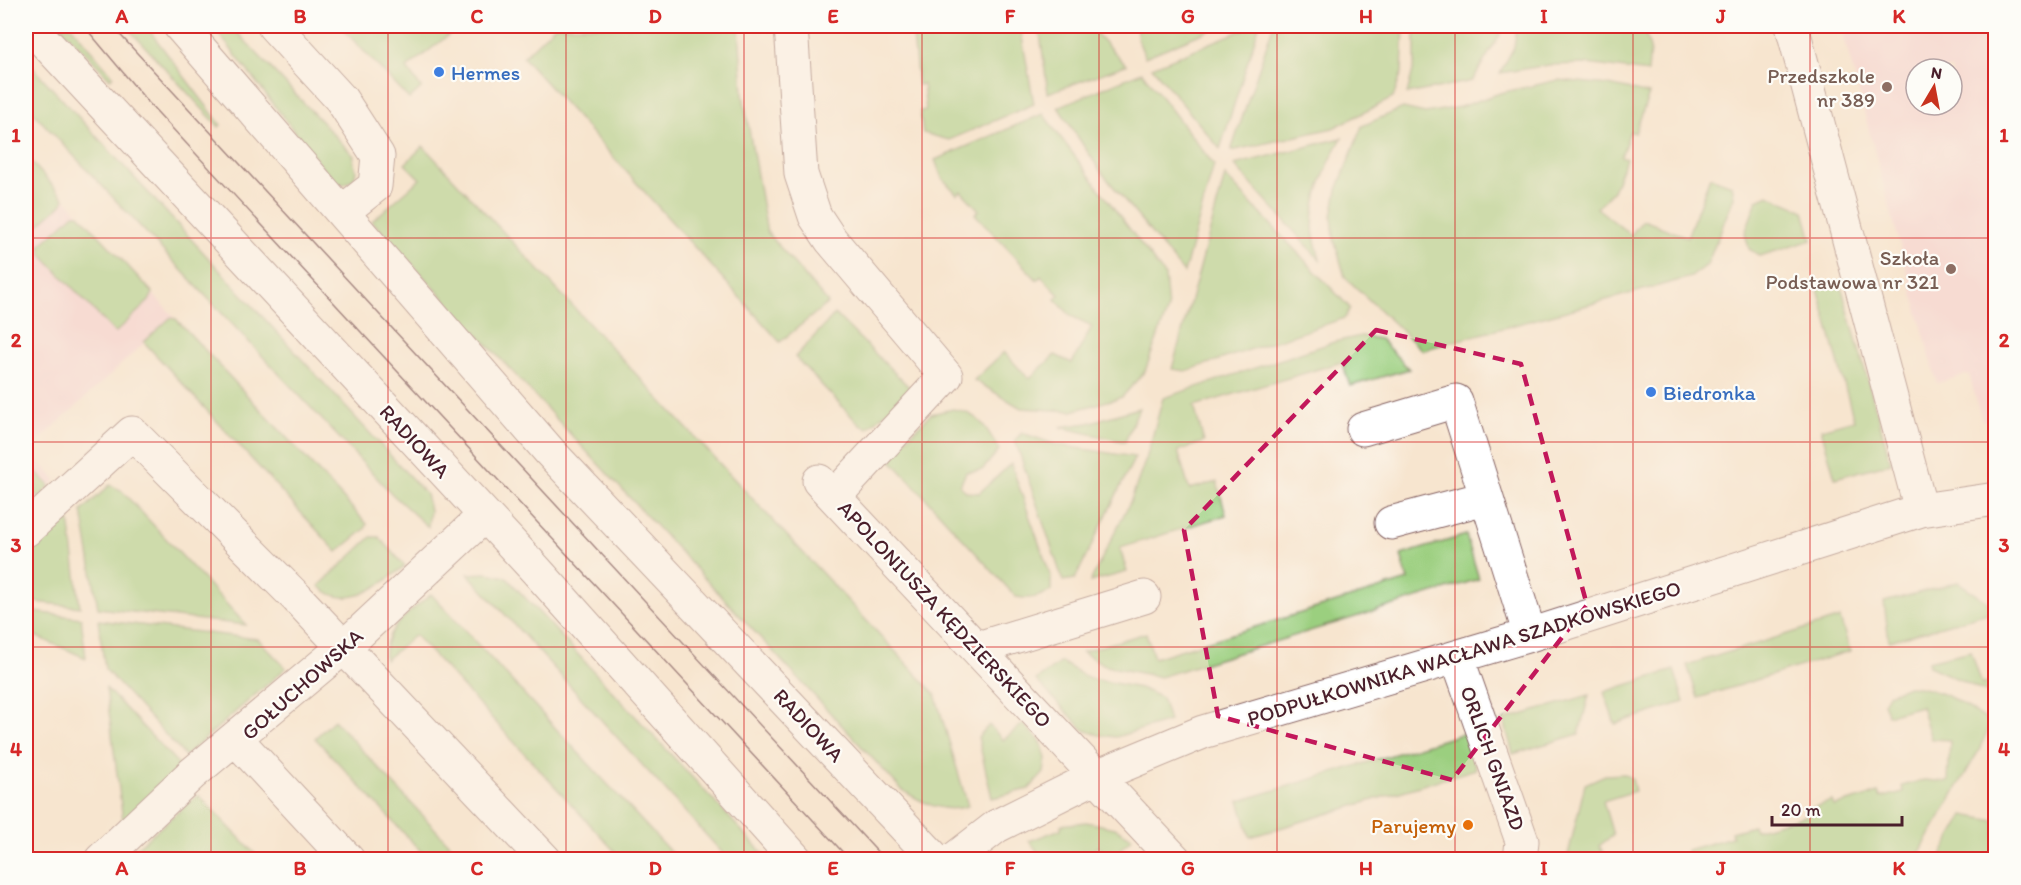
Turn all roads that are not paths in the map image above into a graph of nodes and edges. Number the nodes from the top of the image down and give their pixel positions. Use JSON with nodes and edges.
{"nodes":[{"id":1,"x":30,"y":26,"type":"edge"},
{"id":2,"x":180,"y":26,"type":"edge"},
{"id":3,"x":274,"y":26,"type":"edge"},
{"id":4,"x":791,"y":26,"type":"edge"},
{"id":5,"x":1792,"y":26,"type":"edge"},
{"id":6,"x":342,"y":212,"type":"junction"},
{"id":7,"x":1363,"y":429,"type":"dead end"},
{"id":8,"x":1485,"y":498,"type":"junction"},
{"id":9,"x":1995,"y":499,"type":"edge"},
{"id":10,"x":1921,"y":510,"type":"junction"},
{"id":11,"x":484,"y":516,"type":"junction"},
{"id":12,"x":1391,"y":523,"type":"dead end"},
{"id":13,"x":26,"y":530,"type":"edge"},
{"id":14,"x":1144,"y":597,"type":"dead end"},
{"id":15,"x":1530,"y":635,"type":"junction"},
{"id":16,"x":344,"y":647,"type":"junction"},
{"id":17,"x":978,"y":648,"type":"junction"},
{"id":18,"x":1457,"y":657,"type":"junction"},
{"id":19,"x":236,"y":738,"type":"junction"},
{"id":20,"x":1096,"y":776,"type":"junction"},
{"id":21,"x":101,"y":860,"type":"edge"},
{"id":22,"x":348,"y":860,"type":"edge"},
{"id":23,"x":545,"y":860,"type":"edge"},
{"id":24,"x":796,"y":860,"type":"edge"},
{"id":25,"x":936,"y":860,"type":"edge"},
{"id":26,"x":953,"y":860,"type":"edge"},
{"id":27,"x":1175,"y":860,"type":"edge"},
{"id":28,"x":1520,"y":860,"type":"edge"}],
"edges":[{"from":1,"to":11,"type":"street","name":"RADIOWA"},
{"from":2,"to":6,"type":"street","name":"RADIOWA"},
{"from":3,"to":6,"type":"street"},
{"from":4,"to":17,"type":"street","name":"APOLONIUSZA KĘDZIERSKIEGO"},
{"from":5,"to":10,"type":"street"},
{"from":6,"to":25,"type":"street","name":"RADIOWA"},
{"from":7,"to":8,"type":"street"},
{"from":8,"to":12,"type":"street"},
{"from":8,"to":15,"type":"street"},
{"from":9,"to":10,"type":"street","name":"PODPUŁKOWNIKA WACŁAWA SZADKOWSKIEGO"},
{"from":10,"to":15,"type":"street","name":"PODPUŁKOWNIKA WACŁAWA SZADKOWSKIEGO"},
{"from":11,"to":16,"type":"street","name":"GOŁUCHOWSKA"},
{"from":11,"to":24,"type":"street","name":"RADIOWA"},
{"from":13,"to":16,"type":"street"},
{"from":14,"to":17,"type":"street"},
{"from":15,"to":18,"type":"street","name":"PODPUŁKOWNIKA WACŁAWA SZADKOWSKIEGO"},
{"from":16,"to":19,"type":"street","name":"GOŁUCHOWSKA"},
{"from":16,"to":23,"type":"street"},
{"from":17,"to":20,"type":"street","name":"APOLONIUSZA KĘDZIERSKIEGO"},
{"from":18,"to":20,"type":"street","name":"PODPUŁKOWNIKA WACŁAWA SZADKOWSKIEGO"},
{"from":18,"to":28,"type":"street","name":"ORLICH GNIAZD"},
{"from":19,"to":21,"type":"street"},
{"from":19,"to":22,"type":"street","name":"GOŁUCHOWSKA"},
{"from":20,"to":26,"type":"street","name":"PODPUŁKOWNIKA WACŁAWA SZADKOWSKIEGO"},
{"from":20,"to":27,"type":"street","name":"APOLONIUSZA KĘDZIERSKIEGO"}]}
